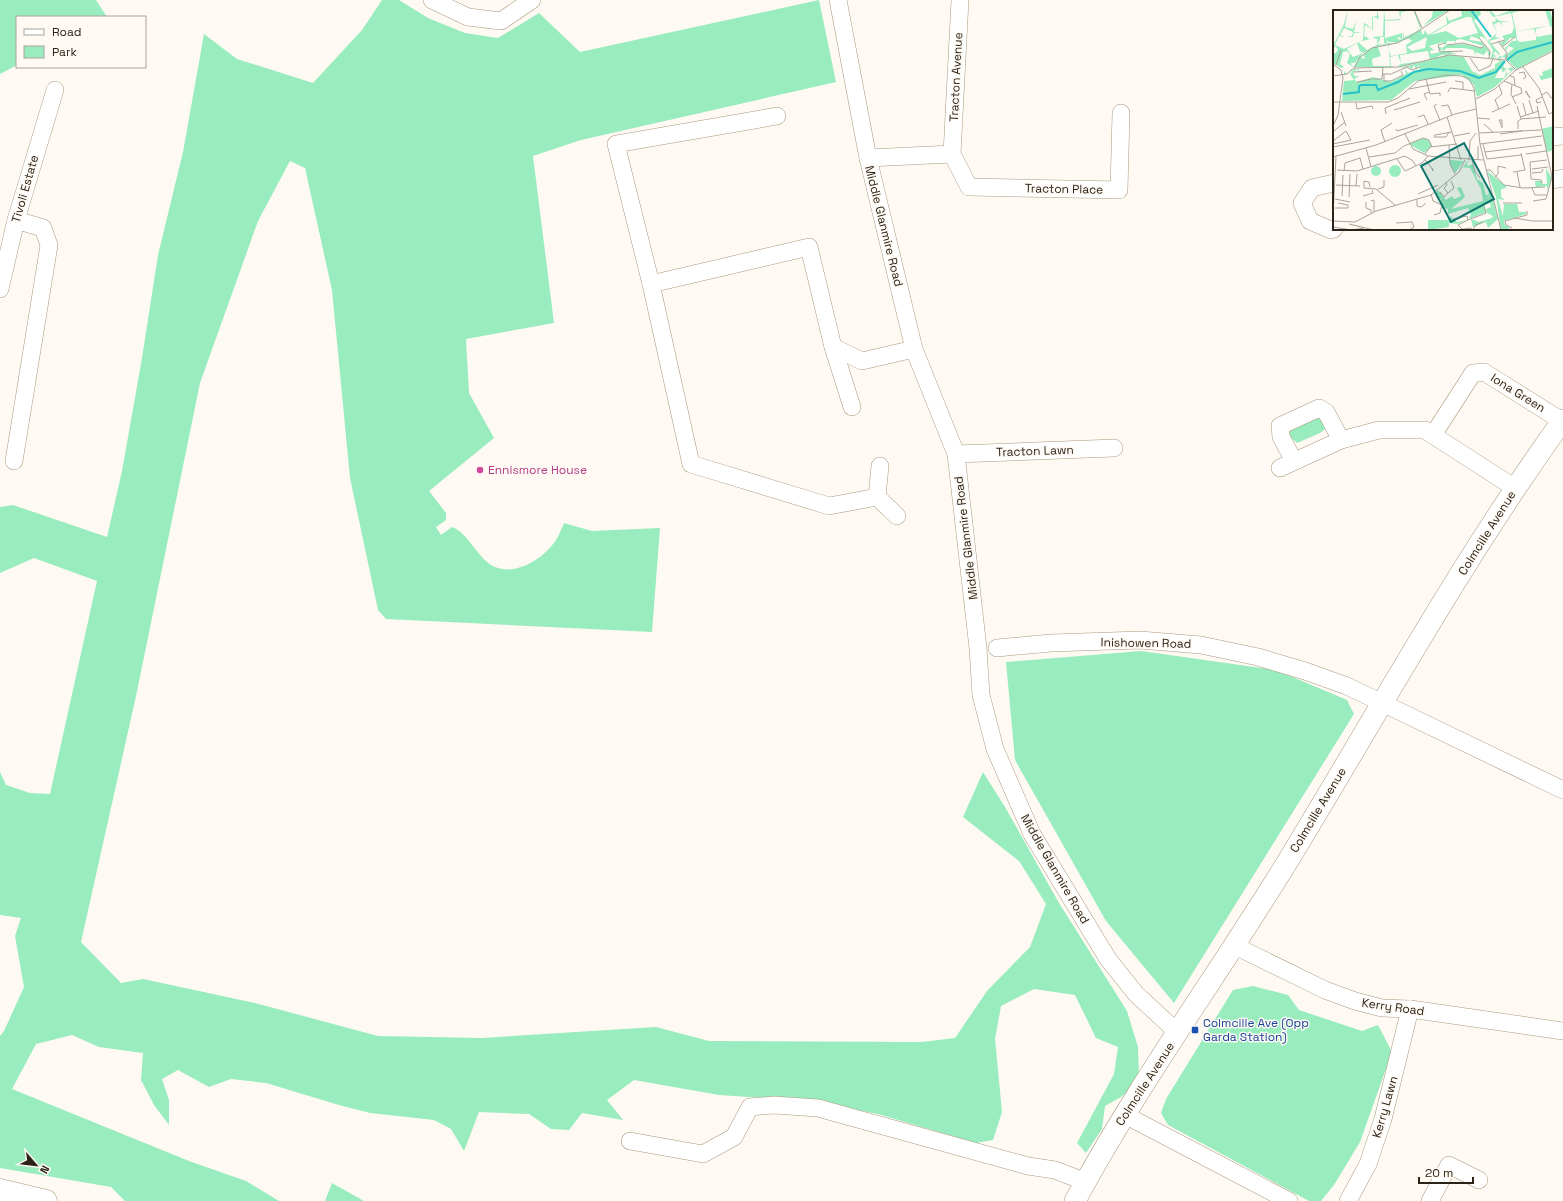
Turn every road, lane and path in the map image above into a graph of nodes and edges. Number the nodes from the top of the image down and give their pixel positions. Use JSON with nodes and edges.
{"nodes":[{"id":1,"x":432,"y":0,"type":"edge"},
{"id":2,"x":532,"y":0,"type":"edge"},
{"id":3,"x":838,"y":0,"type":"edge"},
{"id":4,"x":960,"y":0,"type":"edge"},
{"id":5,"x":55,"y":90,"type":"dead end"},
{"id":6,"x":1121,"y":113,"type":"dead end"},
{"id":7,"x":777,"y":116,"type":"dead end"},
{"id":8,"x":1563,"y":136,"type":"edge"},
{"id":9,"x":1553,"y":138,"type":"edge"},
{"id":10,"x":952,"y":154,"type":"junction"},
{"id":11,"x":868,"y":158,"type":"junction"},
{"id":12,"x":1563,"y":178,"type":"edge"},
{"id":13,"x":1553,"y":180,"type":"edge"},
{"id":14,"x":1333,"y":183,"type":"edge"},
{"id":15,"x":16,"y":220,"type":"junction"},
{"id":16,"x":1333,"y":229,"type":"edge"},
{"id":17,"x":651,"y":284,"type":"junction"},
{"id":18,"x":0,"y":289,"type":"edge"},
{"id":19,"x":834,"y":346,"type":"junction"},
{"id":20,"x":914,"y":350,"type":"junction"},
{"id":21,"x":852,"y":407,"type":"dead end"},
{"id":22,"x":1563,"y":420,"type":"edge"},
{"id":23,"x":1433,"y":434,"type":"junction"},
{"id":24,"x":1341,"y":440,"type":"junction"},
{"id":25,"x":1114,"y":448,"type":"dead end"},
{"id":26,"x":956,"y":454,"type":"junction"},
{"id":27,"x":14,"y":461,"type":"dead end"},
{"id":28,"x":880,"y":466,"type":"dead end"},
{"id":29,"x":1515,"y":488,"type":"junction"},
{"id":30,"x":877,"y":497,"type":"junction"},
{"id":31,"x":897,"y":516,"type":"dead end"},
{"id":32,"x":996,"y":648,"type":"dead end"},
{"id":33,"x":1383,"y":703,"type":"junction"},
{"id":34,"x":1563,"y":790,"type":"edge"},
{"id":35,"x":1233,"y":945,"type":"junction"},
{"id":36,"x":1410,"y":1009,"type":"junction"},
{"id":37,"x":1563,"y":1031,"type":"edge"},
{"id":38,"x":1178,"y":1033,"type":"junction"},
{"id":39,"x":1125,"y":1115,"type":"junction"},
{"id":40,"x":630,"y":1141,"type":"dead end"},
{"id":41,"x":1479,"y":1180,"type":"dead end"},
{"id":42,"x":1086,"y":1182,"type":"junction"},
{"id":43,"x":0,"y":1190,"type":"edge"},
{"id":44,"x":46,"y":1201,"type":"edge"},
{"id":45,"x":1075,"y":1201,"type":"edge"},
{"id":46,"x":1289,"y":1201,"type":"edge"},
{"id":47,"x":1348,"y":1201,"type":"edge"},
{"id":48,"x":1430,"y":1201,"type":"edge"}],
"edges":[{"from":1,"to":2,"type":"street"},
{"from":3,"to":11,"type":"street","name":"Middle Glanmire Road"},
{"from":4,"to":10,"type":"street","name":"Tracton Avenue"},
{"from":5,"to":15,"type":"street","name":"Tivoli Estate"},
{"from":6,"to":10,"type":"street","name":"Tracton Place"},
{"from":7,"to":17,"type":"street"},
{"from":8,"to":9,"type":"street"},
{"from":10,"to":11,"type":"street"},
{"from":11,"to":20,"type":"street","name":"Middle Glanmire Road"},
{"from":12,"to":13,"type":"street"},
{"from":14,"to":16,"type":"street"},
{"from":15,"to":18,"type":"street","name":"Tivoli Estate"},
{"from":15,"to":27,"type":"street"},
{"from":17,"to":19,"type":"street"},
{"from":17,"to":30,"type":"street"},
{"from":19,"to":20,"type":"street"},
{"from":19,"to":21,"type":"street"},
{"from":20,"to":26,"type":"street","name":"Middle Glanmire Road"},
{"from":22,"to":23,"type":"street","name":"Iona Green"},
{"from":22,"to":29,"type":"street","name":"Colmcille Avenue"},
{"from":23,"to":24,"type":"street"},
{"from":23,"to":29,"type":"street"},
{"from":24,"to":24,"type":"street"},
{"from":25,"to":26,"type":"street","name":"Tracton Lawn"},
{"from":26,"to":38,"type":"street","name":"Middle Glanmire Road"},
{"from":28,"to":30,"type":"street"},
{"from":29,"to":33,"type":"street","name":"Colmcille Avenue"},
{"from":30,"to":31,"type":"street"},
{"from":32,"to":33,"type":"street","name":"Inishowen Road"},
{"from":33,"to":34,"type":"street","name":"Inishowen Road"},
{"from":33,"to":35,"type":"street","name":"Colmcille Avenue"},
{"from":35,"to":36,"type":"street","name":"Kerry Road"},
{"from":35,"to":38,"type":"street","name":"Colmcille Avenue"},
{"from":36,"to":37,"type":"street","name":"Kerry Road"},
{"from":36,"to":47,"type":"street","name":"Kerry Lawn"},
{"from":38,"to":39,"type":"street","name":"Colmcille Avenue"},
{"from":39,"to":42,"type":"street","name":"Colmcille Avenue"},
{"from":39,"to":46,"type":"street"},
{"from":40,"to":42,"type":"street"},
{"from":41,"to":48,"type":"street"},
{"from":42,"to":45,"type":"street","name":"Colmcille Avenue"},
{"from":43,"to":44,"type":"main road"}]}
